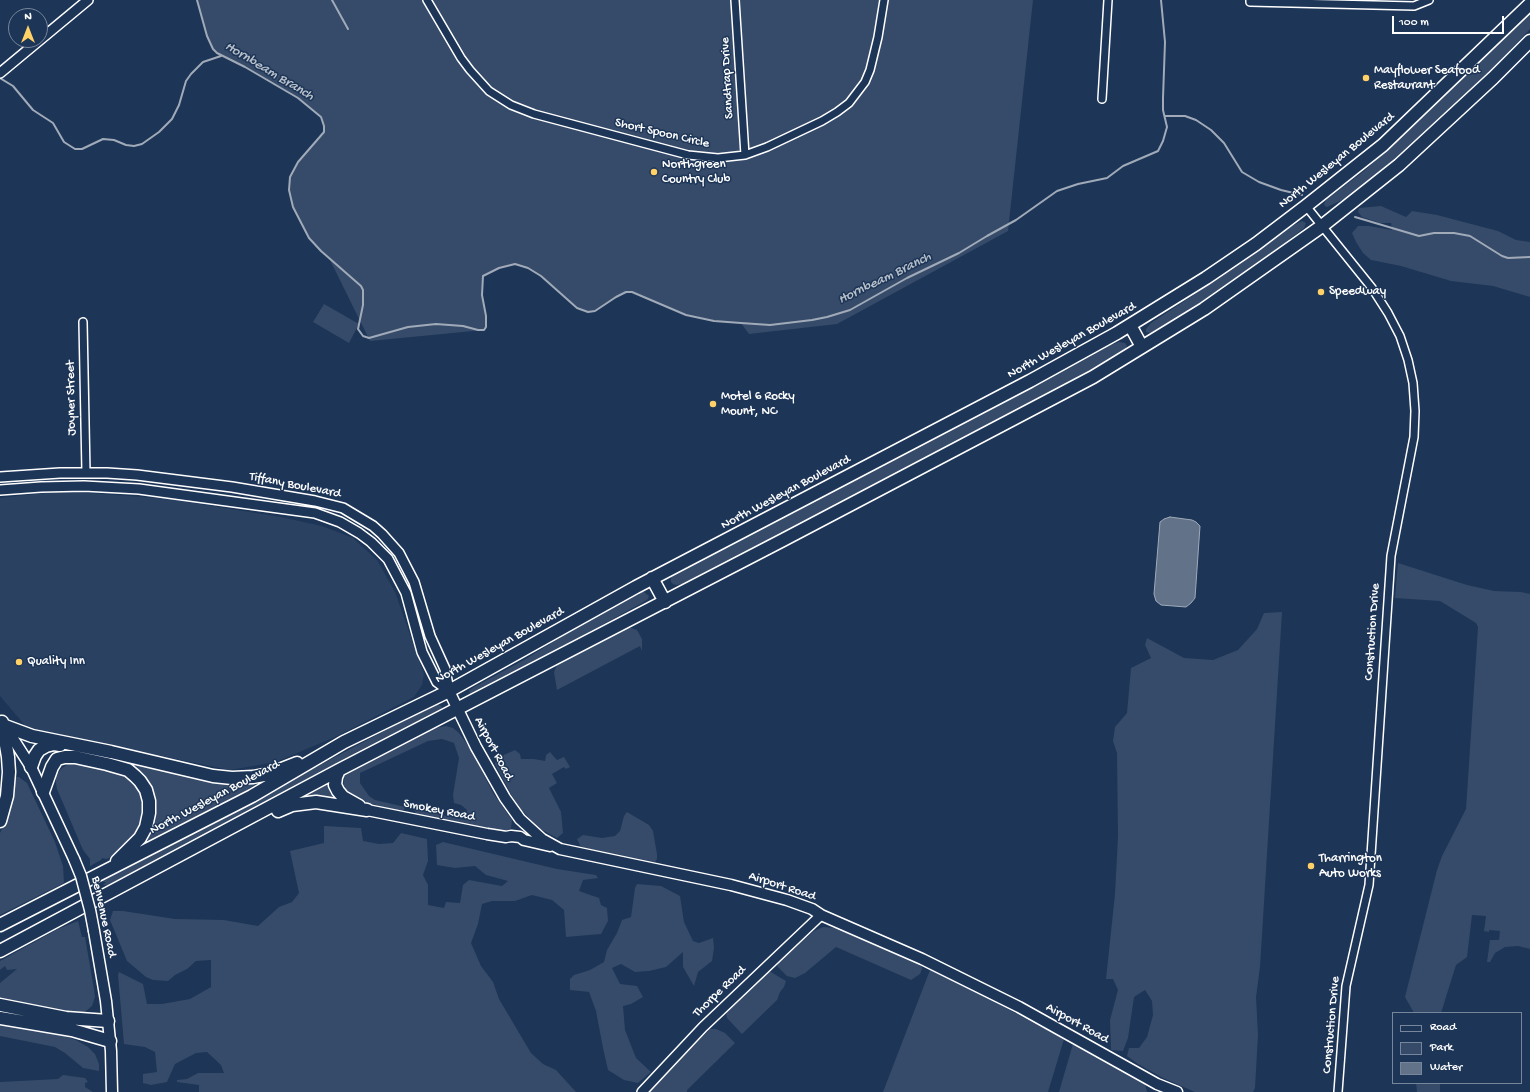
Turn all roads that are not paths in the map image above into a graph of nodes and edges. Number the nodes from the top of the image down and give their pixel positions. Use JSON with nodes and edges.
{"nodes":[{"id":1,"x":88,"y":0,"type":"edge"},
{"id":2,"x":427,"y":0,"type":"edge"},
{"id":3,"x":735,"y":0,"type":"edge"},
{"id":4,"x":884,"y":0,"type":"edge"},
{"id":5,"x":1108,"y":0,"type":"edge"},
{"id":6,"x":1429,"y":0,"type":"edge"},
{"id":7,"x":1250,"y":1,"type":"edge"},
{"id":8,"x":1530,"y":4,"type":"edge"},
{"id":9,"x":1530,"y":41,"type":"edge"},
{"id":10,"x":0,"y":74,"type":"edge"},
{"id":11,"x":1102,"y":99,"type":"dead end"},
{"id":12,"x":745,"y":155,"type":"junction"},
{"id":13,"x":1306,"y":206,"type":"junction"},
{"id":14,"x":1322,"y":226,"type":"junction"},
{"id":15,"x":83,"y":322,"type":"dead end"},
{"id":16,"x":1130,"y":325,"type":"junction"},
{"id":17,"x":1142,"y":347,"type":"junction"},
{"id":18,"x":86,"y":473,"type":"junction"},
{"id":19,"x":0,"y":477,"type":"edge"},
{"id":20,"x":0,"y":490,"type":"edge"},
{"id":21,"x":652,"y":578,"type":"junction"},
{"id":22,"x":665,"y":602,"type":"junction"},
{"id":23,"x":449,"y":691,"type":"junction"},
{"id":24,"x":458,"y":709,"type":"junction"},
{"id":25,"x":2,"y":723,"type":"edge"},
{"id":26,"x":334,"y":749,"type":"junction"},
{"id":27,"x":99,"y":750,"type":"junction"},
{"id":28,"x":31,"y":767,"type":"junction"},
{"id":29,"x":339,"y":770,"type":"junction"},
{"id":30,"x":43,"y":792,"type":"junction"},
{"id":31,"x":367,"y":810,"type":"junction"},
{"id":32,"x":0,"y":821,"type":"edge"},
{"id":33,"x":210,"y":839,"type":"junction"},
{"id":34,"x":560,"y":849,"type":"junction"},
{"id":35,"x":108,"y":870,"type":"junction"},
{"id":36,"x":820,"y":915,"type":"junction"},
{"id":37,"x":0,"y":925,"type":"edge"},
{"id":38,"x":0,"y":952,"type":"edge"},
{"id":39,"x":0,"y":1005,"type":"edge"},
{"id":40,"x":0,"y":1018,"type":"edge"},
{"id":41,"x":108,"y":1021,"type":"junction"},
{"id":42,"x":110,"y":1041,"type":"junction"},
{"id":43,"x":112,"y":1092,"type":"edge"},
{"id":44,"x":642,"y":1092,"type":"edge"},
{"id":45,"x":1177,"y":1092,"type":"edge"},
{"id":46,"x":1338,"y":1092,"type":"edge"}],
"edges":[{"from":1,"to":10,"type":"street"},
{"from":2,"to":12,"type":"street","name":"Short Spoon Circle"},
{"from":3,"to":12,"type":"street","name":"Sandtrap Drive"},
{"from":4,"to":12,"type":"street","name":"Short Spoon Circle"},
{"from":5,"to":11,"type":"street"},
{"from":6,"to":7,"type":"street"},
{"from":8,"to":13,"type":"highway","name":"North Wesleyan Boulevard"},
{"from":9,"to":14,"type":"highway"},
{"from":13,"to":14,"type":"street","name":"Construction Drive"},
{"from":13,"to":16,"type":"highway","name":"North Wesleyan Boulevard"},
{"from":14,"to":17,"type":"highway"},
{"from":14,"to":46,"type":"street","name":"Construction Drive"},
{"from":15,"to":18,"type":"street","name":"Joyner Street"},
{"from":16,"to":17,"type":"highway"},
{"from":16,"to":21,"type":"highway","name":"North Wesleyan Boulevard"},
{"from":17,"to":22,"type":"highway"},
{"from":18,"to":19,"type":"street","name":"Tiffany Boulevard"},
{"from":18,"to":23,"type":"street","name":"Tiffany Boulevard"},
{"from":20,"to":23,"type":"street","name":"Tiffany Boulevard"},
{"from":21,"to":22,"type":"highway"},
{"from":21,"to":23,"type":"highway","name":"North Wesleyan Boulevard"},
{"from":22,"to":24,"type":"highway"},
{"from":23,"to":24,"type":"main road","name":"Airport Road"},
{"from":23,"to":26,"type":"highway","name":"North Wesleyan Boulevard"},
{"from":24,"to":29,"type":"highway"},
{"from":24,"to":34,"type":"main road","name":"Airport Road"},
{"from":25,"to":27,"type":"highway"},
{"from":25,"to":28,"type":"main road","name":"Benvenue Road"},
{"from":25,"to":32,"type":"highway"},
{"from":26,"to":27,"type":"highway"},
{"from":26,"to":35,"type":"highway","name":"North Wesleyan Boulevard"},
{"from":27,"to":28,"type":"highway"},
{"from":28,"to":30,"type":"main road","name":"Benvenue Road"},
{"from":29,"to":31,"type":"highway"},
{"from":29,"to":33,"type":"highway"},
{"from":30,"to":35,"type":"highway"},
{"from":30,"to":41,"type":"main road","name":"Benvenue Road","bridge":true},
{"from":31,"to":33,"type":"highway"},
{"from":31,"to":34,"type":"main road","name":"Smokey Road"},
{"from":33,"to":38,"type":"highway"},
{"from":34,"to":36,"type":"main road","name":"Airport Road"},
{"from":35,"to":37,"type":"highway","name":"North Wesleyan Boulevard"},
{"from":36,"to":44,"type":"street","name":"Thorpe Road"},
{"from":36,"to":45,"type":"main road","name":"Airport Road"},
{"from":39,"to":41,"type":"highway"},
{"from":40,"to":42,"type":"highway"},
{"from":41,"to":42,"type":"main road","name":"Benvenue Road"},
{"from":42,"to":43,"type":"main road","name":"Benvenue Road"}]}
